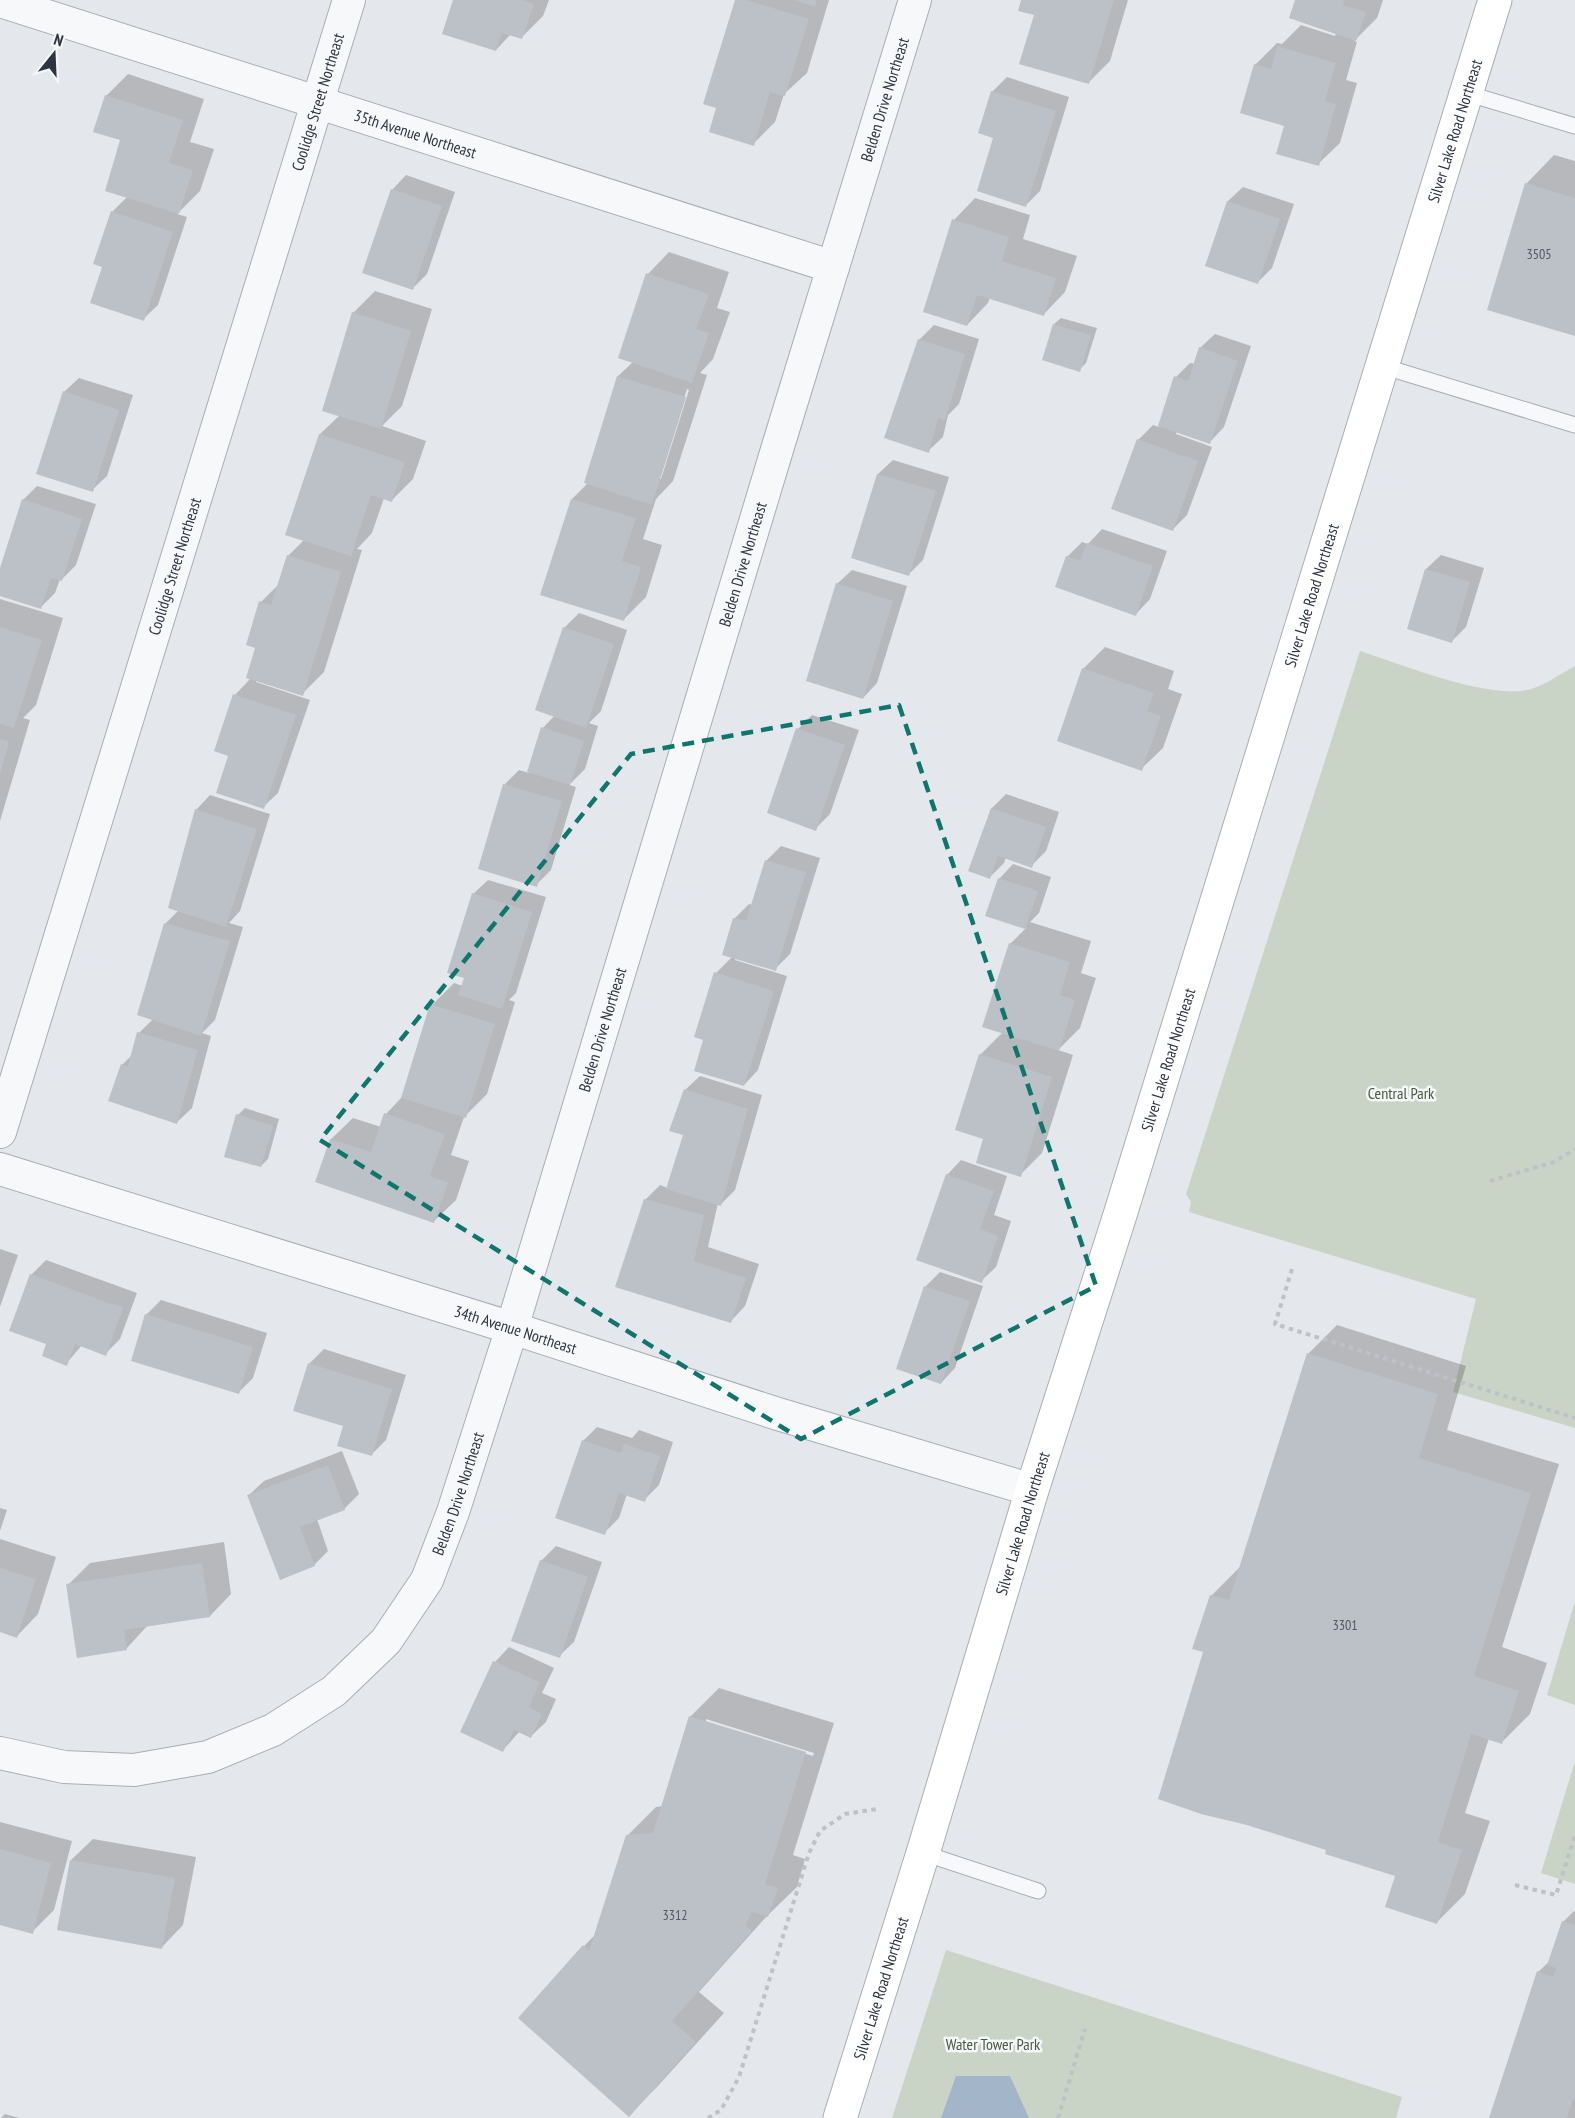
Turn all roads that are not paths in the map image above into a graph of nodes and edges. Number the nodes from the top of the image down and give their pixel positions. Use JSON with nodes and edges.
{"nodes":[{"id":1,"x":349,"y":0,"type":"edge"},
{"id":2,"x":915,"y":0,"type":"edge"},
{"id":3,"x":1495,"y":0,"type":"edge"},
{"id":4,"x":0,"y":1,"type":"edge"},
{"id":5,"x":1466,"y":93,"type":"junction"},
{"id":6,"x":318,"y":102,"type":"junction"},
{"id":7,"x":1575,"y":126,"type":"edge"},
{"id":8,"x":833,"y":267,"type":"junction"},
{"id":9,"x":1382,"y":366,"type":"junction"},
{"id":10,"x":1575,"y":425,"type":"edge"},
{"id":11,"x":0,"y":1132,"type":"edge"},
{"id":12,"x":0,"y":1169,"type":"edge"},
{"id":13,"x":512,"y":1328,"type":"junction"},
{"id":14,"x":1032,"y":1491,"type":"junction"},
{"id":15,"x":0,"y":1753,"type":"edge"},
{"id":16,"x":923,"y":1854,"type":"junction"},
{"id":17,"x":1038,"y":1891,"type":"dead end"},
{"id":18,"x":840,"y":2118,"type":"edge"}],
"edges":[{"from":1,"to":6,"type":"street","name":"Coolidge Street Northeast"},
{"from":2,"to":8,"type":"street","name":"Belden Drive Northeast"},
{"from":3,"to":5,"type":"main road","name":"Silver Lake Road Northeast"},
{"from":4,"to":6,"type":"street","name":"35th Avenue Northeast"},
{"from":5,"to":7,"type":"lane"},
{"from":5,"to":9,"type":"main road","name":"Silver Lake Road Northeast"},
{"from":6,"to":8,"type":"street","name":"35th Avenue Northeast"},
{"from":6,"to":11,"type":"street","name":"Coolidge Street Northeast"},
{"from":8,"to":13,"type":"street","name":"Belden Drive Northeast"},
{"from":9,"to":10,"type":"lane"},
{"from":9,"to":14,"type":"main road","name":"Silver Lake Road Northeast"},
{"from":12,"to":13,"type":"street","name":"34th Avenue Northeast"},
{"from":13,"to":14,"type":"street","name":"34th Avenue Northeast"},
{"from":13,"to":15,"type":"street","name":"Belden Drive Northeast"},
{"from":14,"to":16,"type":"main road","name":"Silver Lake Road Northeast"},
{"from":16,"to":17,"type":"lane"},
{"from":16,"to":18,"type":"main road","name":"Silver Lake Road Northeast"}]}
